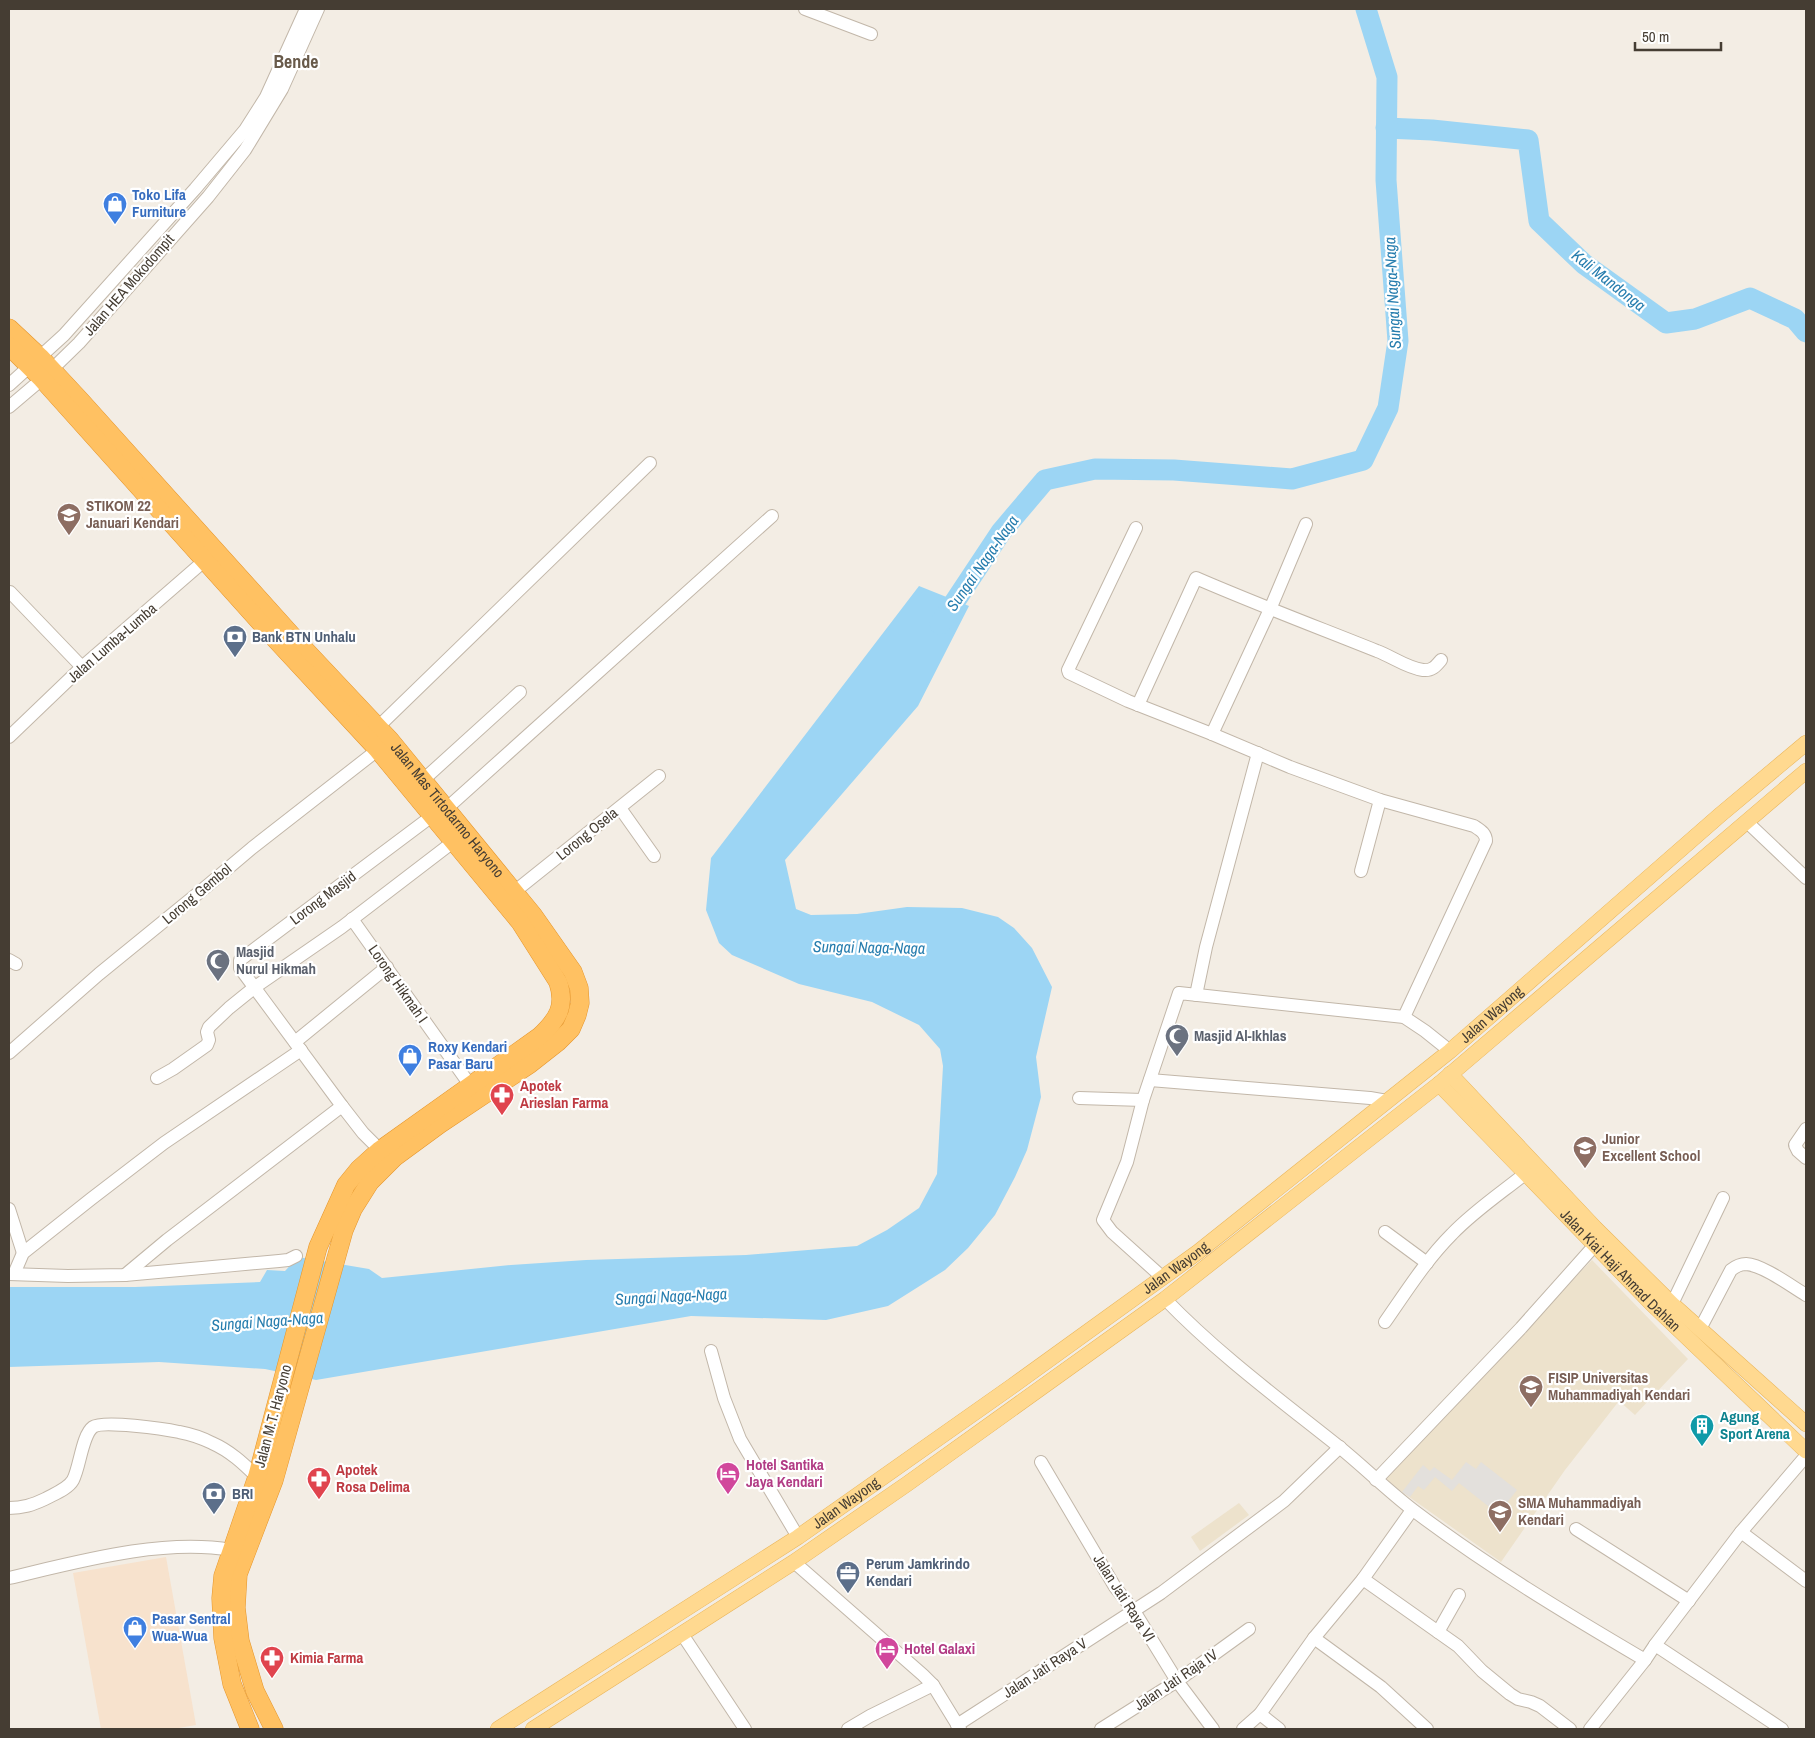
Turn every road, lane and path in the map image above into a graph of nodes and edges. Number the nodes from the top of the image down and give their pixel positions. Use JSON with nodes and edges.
{"nodes":[{"id":1,"x":318,"y":9,"type":"edge"},
{"id":2,"x":805,"y":9,"type":"edge"},
{"id":3,"x":302,"y":10,"type":"edge"},
{"id":4,"x":871,"y":34,"type":"dead end"},
{"id":5,"x":216,"y":164,"type":"junction"},
{"id":6,"x":227,"y":173,"type":"junction"},
{"id":7,"x":9,"y":328,"type":"edge"},
{"id":8,"x":9,"y":346,"type":"edge"},
{"id":9,"x":41,"y":368,"type":"junction"},
{"id":10,"x":9,"y":385,"type":"edge"},
{"id":11,"x":9,"y":407,"type":"edge"},
{"id":12,"x":650,"y":463,"type":"dead end"},
{"id":13,"x":772,"y":516,"type":"dead end"},
{"id":14,"x":1306,"y":524,"type":"dead end"},
{"id":15,"x":1136,"y":528,"type":"dead end"},
{"id":16,"x":211,"y":555,"type":"junction"},
{"id":17,"x":10,"y":592,"type":"edge"},
{"id":18,"x":1271,"y":608,"type":"junction"},
{"id":19,"x":1441,"y":660,"type":"dead end"},
{"id":20,"x":82,"y":667,"type":"junction"},
{"id":21,"x":520,"y":692,"type":"dead end"},
{"id":22,"x":1138,"y":705,"type":"junction"},
{"id":23,"x":1212,"y":734,"type":"junction"},
{"id":24,"x":9,"y":737,"type":"edge"},
{"id":25,"x":382,"y":739,"type":"junction"},
{"id":26,"x":1806,"y":743,"type":"edge"},
{"id":27,"x":1258,"y":753,"type":"junction"},
{"id":28,"x":1806,"y":771,"type":"edge"},
{"id":29,"x":659,"y":776,"type":"dead end"},
{"id":30,"x":422,"y":781,"type":"junction"},
{"id":31,"x":1380,"y":800,"type":"junction"},
{"id":32,"x":620,"y":808,"type":"junction"},
{"id":33,"x":439,"y":813,"type":"junction"},
{"id":34,"x":1747,"y":822,"type":"junction"},
{"id":35,"x":453,"y":842,"type":"junction"},
{"id":36,"x":654,"y":856,"type":"dead end"},
{"id":37,"x":1361,"y":871,"type":"dead end"},
{"id":38,"x":1806,"y":878,"type":"edge"},
{"id":39,"x":514,"y":892,"type":"junction"},
{"id":40,"x":1625,"y":899,"type":"junction"},
{"id":41,"x":1638,"y":914,"type":"junction"},
{"id":42,"x":352,"y":919,"type":"junction"},
{"id":43,"x":386,"y":967,"type":"junction"},
{"id":44,"x":255,"y":987,"type":"junction"},
{"id":45,"x":1196,"y":995,"type":"junction"},
{"id":46,"x":1404,"y":1017,"type":"junction"},
{"id":47,"x":298,"y":1046,"type":"junction"},
{"id":48,"x":1450,"y":1052,"type":"junction"},
{"id":49,"x":9,"y":1053,"type":"edge"},
{"id":50,"x":157,"y":1078,"type":"dead end"},
{"id":51,"x":1150,"y":1080,"type":"junction"},
{"id":52,"x":1448,"y":1083,"type":"junction"},
{"id":53,"x":475,"y":1092,"type":"junction"},
{"id":54,"x":1079,"y":1098,"type":"dead end"},
{"id":55,"x":1143,"y":1100,"type":"junction"},
{"id":56,"x":1386,"y":1102,"type":"junction"},
{"id":57,"x":342,"y":1106,"type":"junction"},
{"id":58,"x":1806,"y":1128,"type":"edge"},
{"id":59,"x":380,"y":1150,"type":"junction"},
{"id":60,"x":1806,"y":1158,"type":"edge"},
{"id":61,"x":1526,"y":1173,"type":"junction"},
{"id":62,"x":1723,"y":1198,"type":"dead end"},
{"id":63,"x":9,"y":1209,"type":"edge"},
{"id":64,"x":1385,"y":1232,"type":"dead end"},
{"id":65,"x":1595,"y":1245,"type":"junction"},
{"id":66,"x":318,"y":1247,"type":"joint"},
{"id":67,"x":338,"y":1249,"type":"joint"},
{"id":68,"x":22,"y":1253,"type":"junction"},
{"id":69,"x":296,"y":1256,"type":"dead end"},
{"id":70,"x":1427,"y":1263,"type":"junction"},
{"id":71,"x":11,"y":1274,"type":"edge"},
{"id":72,"x":126,"y":1275,"type":"junction"},
{"id":73,"x":1162,"y":1277,"type":"junction"},
{"id":74,"x":1806,"y":1295,"type":"edge"},
{"id":75,"x":1165,"y":1299,"type":"junction"},
{"id":76,"x":1672,"y":1304,"type":"junction"},
{"id":77,"x":1385,"y":1322,"type":"dead end"},
{"id":78,"x":1700,"y":1329,"type":"junction"},
{"id":79,"x":711,"y":1351,"type":"dead end"},
{"id":80,"x":1806,"y":1424,"type":"edge"},
{"id":81,"x":1340,"y":1448,"type":"junction"},
{"id":82,"x":1806,"y":1451,"type":"edge"},
{"id":83,"x":1806,"y":1456,"type":"edge"},
{"id":84,"x":1041,"y":1462,"type":"dead end"},
{"id":85,"x":257,"y":1477,"type":"junction"},
{"id":86,"x":1376,"y":1480,"type":"junction"},
{"id":87,"x":9,"y":1508,"type":"edge"},
{"id":88,"x":1412,"y":1510,"type":"junction"},
{"id":89,"x":1576,"y":1529,"type":"dead end"},
{"id":90,"x":1741,"y":1532,"type":"junction"},
{"id":91,"x":798,"y":1537,"type":"junction"},
{"id":92,"x":231,"y":1550,"type":"junction"},
{"id":93,"x":794,"y":1562,"type":"junction"},
{"id":94,"x":9,"y":1578,"type":"edge"},
{"id":95,"x":1363,"y":1579,"type":"junction"},
{"id":96,"x":1806,"y":1581,"type":"edge"},
{"id":97,"x":1459,"y":1595,"type":"dead end"},
{"id":98,"x":1688,"y":1601,"type":"junction"},
{"id":99,"x":1134,"y":1611,"type":"junction"},
{"id":100,"x":1249,"y":1629,"type":"dead end"},
{"id":101,"x":1438,"y":1632,"type":"junction"},
{"id":102,"x":682,"y":1634,"type":"junction"},
{"id":103,"x":1314,"y":1638,"type":"junction"},
{"id":104,"x":1655,"y":1645,"type":"junction"},
{"id":105,"x":1645,"y":1660,"type":"junction"},
{"id":106,"x":1177,"y":1681,"type":"junction"},
{"id":107,"x":933,"y":1685,"type":"junction"},
{"id":108,"x":1260,"y":1714,"type":"junction"},
{"id":109,"x":958,"y":1727,"type":"edge"},
{"id":110,"x":250,"y":1729,"type":"edge"},
{"id":111,"x":274,"y":1729,"type":"edge"},
{"id":112,"x":498,"y":1729,"type":"edge"},
{"id":113,"x":533,"y":1729,"type":"edge"},
{"id":114,"x":745,"y":1729,"type":"edge"},
{"id":115,"x":848,"y":1729,"type":"edge"},
{"id":116,"x":1101,"y":1729,"type":"edge"},
{"id":117,"x":1213,"y":1729,"type":"edge"},
{"id":118,"x":1243,"y":1729,"type":"edge"},
{"id":119,"x":1280,"y":1729,"type":"edge"},
{"id":120,"x":1427,"y":1729,"type":"edge"},
{"id":121,"x":1570,"y":1729,"type":"edge"},
{"id":122,"x":1590,"y":1729,"type":"edge"},
{"id":123,"x":1782,"y":1729,"type":"edge"}],
"edges":[{"from":1,"to":6,"type":"street","name":"Jalan HEA Mokodompit"},
{"from":2,"to":4,"type":"street"},
{"from":3,"to":5,"type":"street","name":"Jalan HEA Mokodompit"},
{"from":5,"to":6,"type":"street"},
{"from":5,"to":9,"type":"street","name":"Jalan HEA Mokodompit"},
{"from":6,"to":9,"type":"street","name":"Jalan HEA Mokodompit"},
{"from":7,"to":9,"type":"highway"},
{"from":8,"to":9,"type":"highway"},
{"from":9,"to":10,"type":"street"},
{"from":9,"to":11,"type":"street"},
{"from":9,"to":16,"type":"highway","name":"Jalan Mas Tirtodarmo Haryono"},
{"from":12,"to":25,"type":"street","name":"Lorong Gembol"},
{"from":13,"to":33,"type":"street"},
{"from":14,"to":18,"type":"street"},
{"from":15,"to":22,"type":"street"},
{"from":16,"to":20,"type":"street","name":"Jalan Lumba-Lumba"},
{"from":16,"to":25,"type":"highway","name":"Jalan Mas Tirtodarmo Haryono"},
{"from":17,"to":20,"type":"street"},
{"from":18,"to":19,"type":"street"},
{"from":18,"to":22,"type":"street"},
{"from":18,"to":23,"type":"street"},
{"from":20,"to":24,"type":"street","name":"Jalan Lumba-Lumba"},
{"from":21,"to":30,"type":"street"},
{"from":22,"to":23,"type":"street"},
{"from":23,"to":27,"type":"street"},
{"from":25,"to":30,"type":"highway","name":"Jalan Mas Tirtodarmo Haryono"},
{"from":25,"to":33,"type":"highway","name":"Jalan Mas Tirtodarmo Haryono"},
{"from":25,"to":49,"type":"street","name":"Lorong Gembol"},
{"from":26,"to":40,"type":"main road","name":"Jalan Wayong"},
{"from":27,"to":31,"type":"street"},
{"from":27,"to":45,"type":"street"},
{"from":28,"to":34,"type":"main road","name":"Jalan Wayong"},
{"from":29,"to":32,"type":"street","name":"Lorong Osela"},
{"from":30,"to":33,"type":"highway","name":"Jalan Mas Tirtodarmo Haryono"},
{"from":31,"to":37,"type":"street"},
{"from":31,"to":46,"type":"street"},
{"from":32,"to":36,"type":"street"},
{"from":32,"to":39,"type":"street","name":"Lorong Osela"},
{"from":33,"to":35,"type":"highway","name":"Jalan Mas Tirtodarmo Haryono"},
{"from":33,"to":39,"type":"highway","name":"Jalan Mas Tirtodarmo Haryono"},
{"from":33,"to":44,"type":"street","name":"Lorong Masjid"},
{"from":34,"to":38,"type":"street"},
{"from":34,"to":41,"type":"main road","name":"Jalan Wayong"},
{"from":35,"to":42,"type":"street"},
{"from":35,"to":53,"type":"highway","name":"Jalan Mas Tirtodarmo Haryono"},
{"from":39,"to":53,"type":"highway","name":"Jalan Mas Tirtodarmo Haryono"},
{"from":40,"to":41,"type":"main road"},
{"from":40,"to":48,"type":"main road","name":"Jalan Wayong"},
{"from":41,"to":52,"type":"main road","name":"Jalan Wayong"},
{"from":42,"to":43,"type":"street","name":"Lorong Hikmah I"},
{"from":42,"to":44,"type":"street"},
{"from":43,"to":47,"type":"street"},
{"from":43,"to":53,"type":"street","name":"Lorong Hikmah I"},
{"from":44,"to":47,"type":"street"},
{"from":44,"to":50,"type":"street"},
{"from":45,"to":46,"type":"street"},
{"from":45,"to":51,"type":"street"},
{"from":46,"to":48,"type":"street"},
{"from":47,"to":57,"type":"street"},
{"from":47,"to":68,"type":"street"},
{"from":48,"to":56,"type":"main road","name":"Jalan Wayong"},
{"from":51,"to":55,"type":"street"},
{"from":51,"to":56,"type":"street"},
{"from":52,"to":61,"type":"main road","name":"Jalan Kiai Haji Ahmad Dahlan"},
{"from":52,"to":75,"type":"main road","name":"Jalan Wayong"},
{"from":52,"to":76,"type":"main road","name":"Jalan Kiai Haji Ahmad Dahlan"},
{"from":53,"to":59,"type":"highway","name":"Jalan Mas Tirtodarmo Haryono"},
{"from":53,"to":67,"type":"highway","name":"Jalan Mas Tirtodarmo Haryono"},
{"from":54,"to":55,"type":"street"},
{"from":55,"to":73,"type":"street"},
{"from":56,"to":73,"type":"main road","name":"Jalan Wayong"},
{"from":57,"to":59,"type":"street"},
{"from":57,"to":72,"type":"street"},
{"from":58,"to":60,"type":"street"},
{"from":59,"to":66,"type":"highway","name":"Jalan Mas Tirtodarmo Haryono"},
{"from":61,"to":65,"type":"main road","name":"Jalan Kiai Haji Ahmad Dahlan"},
{"from":61,"to":70,"type":"street"},
{"from":62,"to":76,"type":"street"},
{"from":63,"to":68,"type":"street"},
{"from":64,"to":70,"type":"street"},
{"from":65,"to":82,"type":"main road","name":"Jalan Kiai Haji Ahmad Dahlan"},
{"from":65,"to":86,"type":"street"},
{"from":66,"to":85,"type":"highway","name":"Jalan M.T. Haryono"},
{"from":67,"to":111,"type":"highway","name":"Jalan M.T. Haryono"},
{"from":68,"to":71,"type":"street"},
{"from":69,"to":72,"type":"street"},
{"from":70,"to":77,"type":"street"},
{"from":71,"to":72,"type":"street"},
{"from":73,"to":91,"type":"main road","name":"Jalan Wayong"},
{"from":74,"to":78,"type":"street"},
{"from":75,"to":81,"type":"street"},
{"from":75,"to":93,"type":"main road","name":"Jalan Wayong"},
{"from":76,"to":78,"type":"main road","name":"Jalan Kiai Haji Ahmad Dahlan"},
{"from":78,"to":80,"type":"main road","name":"Jalan Kiai Haji Ahmad Dahlan"},
{"from":79,"to":91,"type":"street"},
{"from":81,"to":86,"type":"street"},
{"from":81,"to":99,"type":"street","name":"Jalan Jati Raya V"},
{"from":83,"to":90,"type":"street"},
{"from":84,"to":99,"type":"street","name":"Jalan Jati Raya VI"},
{"from":85,"to":87,"type":"street"},
{"from":85,"to":92,"type":"highway","name":"Jalan M.T. Haryono"},
{"from":86,"to":88,"type":"street"},
{"from":88,"to":95,"type":"street"},
{"from":88,"to":105,"type":"street"},
{"from":89,"to":98,"type":"street"},
{"from":90,"to":96,"type":"street"},
{"from":90,"to":98,"type":"street"},
{"from":91,"to":112,"type":"main road","name":"Jalan Wayong"},
{"from":92,"to":94,"type":"street"},
{"from":92,"to":110,"type":"highway","name":"Jalan M.T. Haryono"},
{"from":93,"to":102,"type":"main road","name":"Jalan Wayong"},
{"from":93,"to":107,"type":"street"},
{"from":95,"to":101,"type":"street"},
{"from":95,"to":103,"type":"street"},
{"from":97,"to":101,"type":"street"},
{"from":98,"to":104,"type":"street"},
{"from":99,"to":106,"type":"street","name":"Jalan Jati Raya VI"},
{"from":99,"to":109,"type":"street","name":"Jalan Jati Raya V"},
{"from":100,"to":106,"type":"street","name":"Jalan Jati Raja IV"},
{"from":101,"to":121,"type":"street"},
{"from":102,"to":113,"type":"main road","name":"Jalan Wayong"},
{"from":102,"to":114,"type":"street"},
{"from":103,"to":108,"type":"street"},
{"from":103,"to":120,"type":"street"},
{"from":104,"to":105,"type":"street"},
{"from":104,"to":123,"type":"street"},
{"from":105,"to":122,"type":"street"},
{"from":106,"to":116,"type":"street","name":"Jalan Jati Raja IV"},
{"from":106,"to":117,"type":"street","name":"Jalan Jati Raya VI"},
{"from":107,"to":109,"type":"street"},
{"from":107,"to":115,"type":"street"},
{"from":108,"to":118,"type":"street"},
{"from":108,"to":119,"type":"street"}]}
